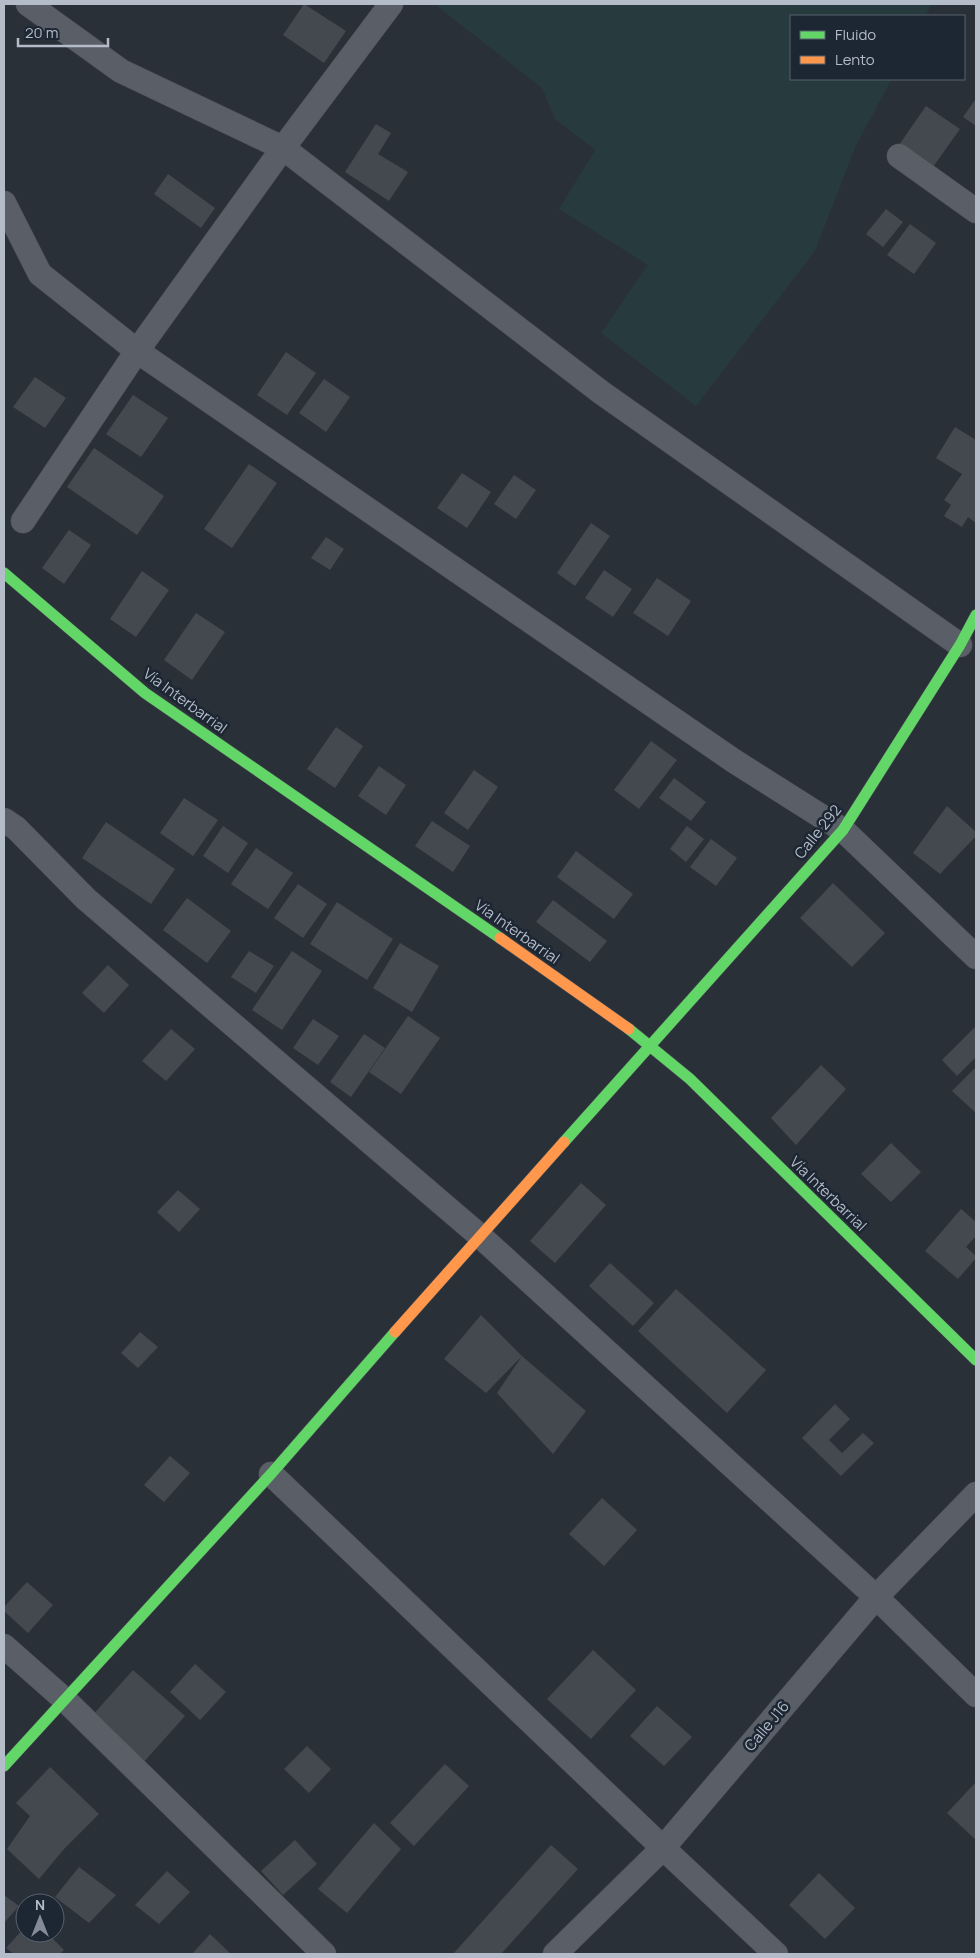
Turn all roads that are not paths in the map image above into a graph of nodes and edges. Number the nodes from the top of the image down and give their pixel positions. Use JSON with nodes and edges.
{"nodes":[{"id":1,"x":28,"y":4,"type":"edge"},
{"id":2,"x":388,"y":4,"type":"edge"},
{"id":3,"x":283,"y":148,"type":"junction"},
{"id":4,"x":899,"y":156,"type":"dead end"},
{"id":5,"x":4,"y":203,"type":"edge"},
{"id":6,"x":976,"y":211,"type":"edge"},
{"id":7,"x":137,"y":351,"type":"junction"},
{"id":8,"x":22,"y":521,"type":"dead end"},
{"id":9,"x":4,"y":573,"type":"edge"},
{"id":10,"x":976,"y":615,"type":"edge"},
{"id":11,"x":960,"y":646,"type":"junction"},
{"id":12,"x":4,"y":820,"type":"edge"},
{"id":13,"x":843,"y":830,"type":"junction"},
{"id":14,"x":976,"y":957,"type":"edge"},
{"id":15,"x":650,"y":1045,"type":"junction"},
{"id":16,"x":480,"y":1236,"type":"junction"},
{"id":17,"x":976,"y":1360,"type":"edge"},
{"id":18,"x":271,"y":1474,"type":"junction"},
{"id":19,"x":976,"y":1494,"type":"edge"},
{"id":20,"x":876,"y":1598,"type":"junction"},
{"id":21,"x":4,"y":1646,"type":"edge"},
{"id":22,"x":976,"y":1695,"type":"edge"},
{"id":23,"x":64,"y":1700,"type":"junction"},
{"id":24,"x":4,"y":1766,"type":"edge"},
{"id":25,"x":663,"y":1848,"type":"junction"},
{"id":26,"x":324,"y":1954,"type":"edge"},
{"id":27,"x":555,"y":1954,"type":"edge"},
{"id":28,"x":776,"y":1954,"type":"edge"}],
"edges":[{"from":1,"to":3,"type":"street"},
{"from":2,"to":3,"type":"street"},
{"from":3,"to":7,"type":"street"},
{"from":3,"to":11,"type":"street"},
{"from":4,"to":6,"type":"street"},
{"from":5,"to":7,"type":"street"},
{"from":7,"to":8,"type":"street"},
{"from":7,"to":13,"type":"street"},
{"from":9,"to":15,"type":"street","name":"Vía Interbarrial"},
{"from":10,"to":11,"type":"street","name":"Calle 292"},
{"from":11,"to":13,"type":"street","name":"Calle 292"},
{"from":12,"to":16,"type":"street"},
{"from":13,"to":14,"type":"street"},
{"from":13,"to":15,"type":"street","name":"Calle 292"},
{"from":15,"to":16,"type":"street","name":"Calle 292"},
{"from":15,"to":17,"type":"street","name":"Vía Interbarrial"},
{"from":16,"to":18,"type":"street","name":"Calle 292"},
{"from":16,"to":20,"type":"street"},
{"from":18,"to":23,"type":"street","name":"Calle 292"},
{"from":18,"to":25,"type":"street"},
{"from":19,"to":20,"type":"street","name":"Calle J16"},
{"from":20,"to":22,"type":"street"},
{"from":20,"to":25,"type":"street","name":"Calle J16"},
{"from":21,"to":23,"type":"street"},
{"from":23,"to":24,"type":"street","name":"Calle 292"},
{"from":23,"to":26,"type":"street"},
{"from":25,"to":27,"type":"street","name":"Calle J16"},
{"from":25,"to":28,"type":"street"}]}
